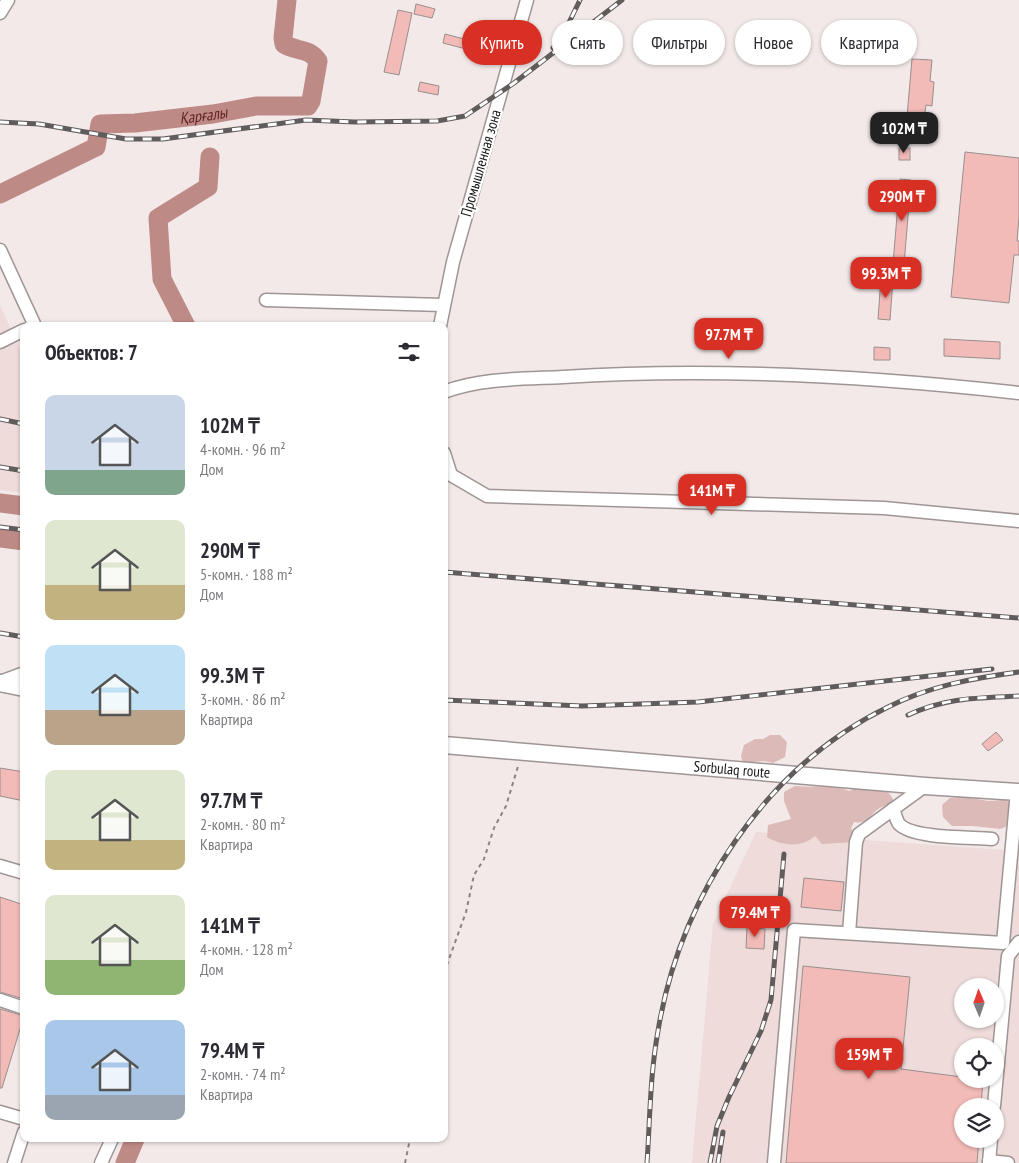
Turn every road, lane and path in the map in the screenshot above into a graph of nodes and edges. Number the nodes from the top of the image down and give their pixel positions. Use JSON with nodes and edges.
{"nodes":[{"id":1,"x":8,"y":0,"type":"edge"},
{"id":2,"x":527,"y":0,"type":"edge"},
{"id":3,"x":0,"y":13,"type":"edge"},
{"id":4,"x":0,"y":250,"type":"edge"},
{"id":5,"x":266,"y":300,"type":"dead end"},
{"id":6,"x":443,"y":305,"type":"junction"},
{"id":7,"x":29,"y":322,"type":"edge"},
{"id":8,"x":441,"y":322,"type":"edge"},
{"id":9,"x":20,"y":332,"type":"edge"},
{"id":10,"x":0,"y":342,"type":"edge"},
{"id":11,"x":448,"y":390,"type":"edge"},
{"id":12,"x":1019,"y":393,"type":"edge"},
{"id":13,"x":448,"y":466,"type":"edge"},
{"id":14,"x":1019,"y":521,"type":"edge"},
{"id":15,"x":20,"y":675,"type":"edge"},
{"id":16,"x":0,"y":683,"type":"edge"},
{"id":17,"x":20,"y":687,"type":"edge"},
{"id":18,"x":448,"y":745,"type":"edge"},
{"id":19,"x":521,"y":751,"type":"junction"},
{"id":20,"x":925,"y":786,"type":"junction"},
{"id":21,"x":1018,"y":792,"type":"edge"},
{"id":22,"x":893,"y":809,"type":"junction"},
{"id":23,"x":992,"y":839,"type":"dead end"},
{"id":24,"x":0,"y":866,"type":"edge"},
{"id":25,"x":20,"y":873,"type":"edge"},
{"id":26,"x":849,"y":933,"type":"junction"},
{"id":27,"x":1019,"y":942,"type":"edge"},
{"id":28,"x":1003,"y":944,"type":"junction"},
{"id":29,"x":1008,"y":956,"type":"junction"},
{"id":30,"x":448,"y":962,"type":"edge"},
{"id":31,"x":0,"y":1000,"type":"edge"},
{"id":32,"x":20,"y":1007,"type":"edge"},
{"id":33,"x":995,"y":1098,"type":"edge"},
{"id":34,"x":0,"y":1112,"type":"edge"},
{"id":35,"x":20,"y":1118,"type":"edge"},
{"id":36,"x":21,"y":1142,"type":"edge"},
{"id":37,"x":111,"y":1142,"type":"edge"},
{"id":38,"x":409,"y":1142,"type":"edge"},
{"id":39,"x":990,"y":1148,"type":"edge"},
{"id":40,"x":989,"y":1162,"type":"edge"},
{"id":41,"x":14,"y":1163,"type":"edge"},
{"id":42,"x":101,"y":1163,"type":"edge"},
{"id":43,"x":405,"y":1163,"type":"edge"},
{"id":44,"x":774,"y":1163,"type":"edge"},
{"id":45,"x":1008,"y":1163,"type":"edge"}],
"edges":[{"from":1,"to":3,"type":"street"},
{"from":2,"to":6,"type":"street","name":"Промышленная зона"},
{"from":4,"to":7,"type":"street"},
{"from":5,"to":6,"type":"street"},
{"from":6,"to":8,"type":"street","name":"Промышленная зона"},
{"from":9,"to":10,"type":"street"},
{"from":11,"to":12,"type":"street"},
{"from":13,"to":14,"type":"street"},
{"from":15,"to":16,"type":"street"},
{"from":16,"to":17,"type":"main road"},
{"from":18,"to":19,"type":"main road","name":"Sorbulaq route"},
{"from":19,"to":20,"type":"main road","name":"Sorbulaq route"},
{"from":19,"to":30,"type":"path"},
{"from":20,"to":21,"type":"main road","name":"Sorbulaq route"},
{"from":20,"to":22,"type":"street"},
{"from":21,"to":28,"type":"street"},
{"from":22,"to":23,"type":"street"},
{"from":22,"to":26,"type":"street"},
{"from":24,"to":25,"type":"street"},
{"from":26,"to":28,"type":"street"},
{"from":26,"to":44,"type":"street"},
{"from":27,"to":29,"type":"street"},
{"from":28,"to":29,"type":"street"},
{"from":29,"to":33,"type":"street"},
{"from":31,"to":32,"type":"street"},
{"from":34,"to":35,"type":"street"},
{"from":36,"to":41,"type":"street"},
{"from":37,"to":42,"type":"street"},
{"from":38,"to":43,"type":"path"},
{"from":39,"to":40,"type":"street"},
{"from":40,"to":45,"type":"street"}]}
